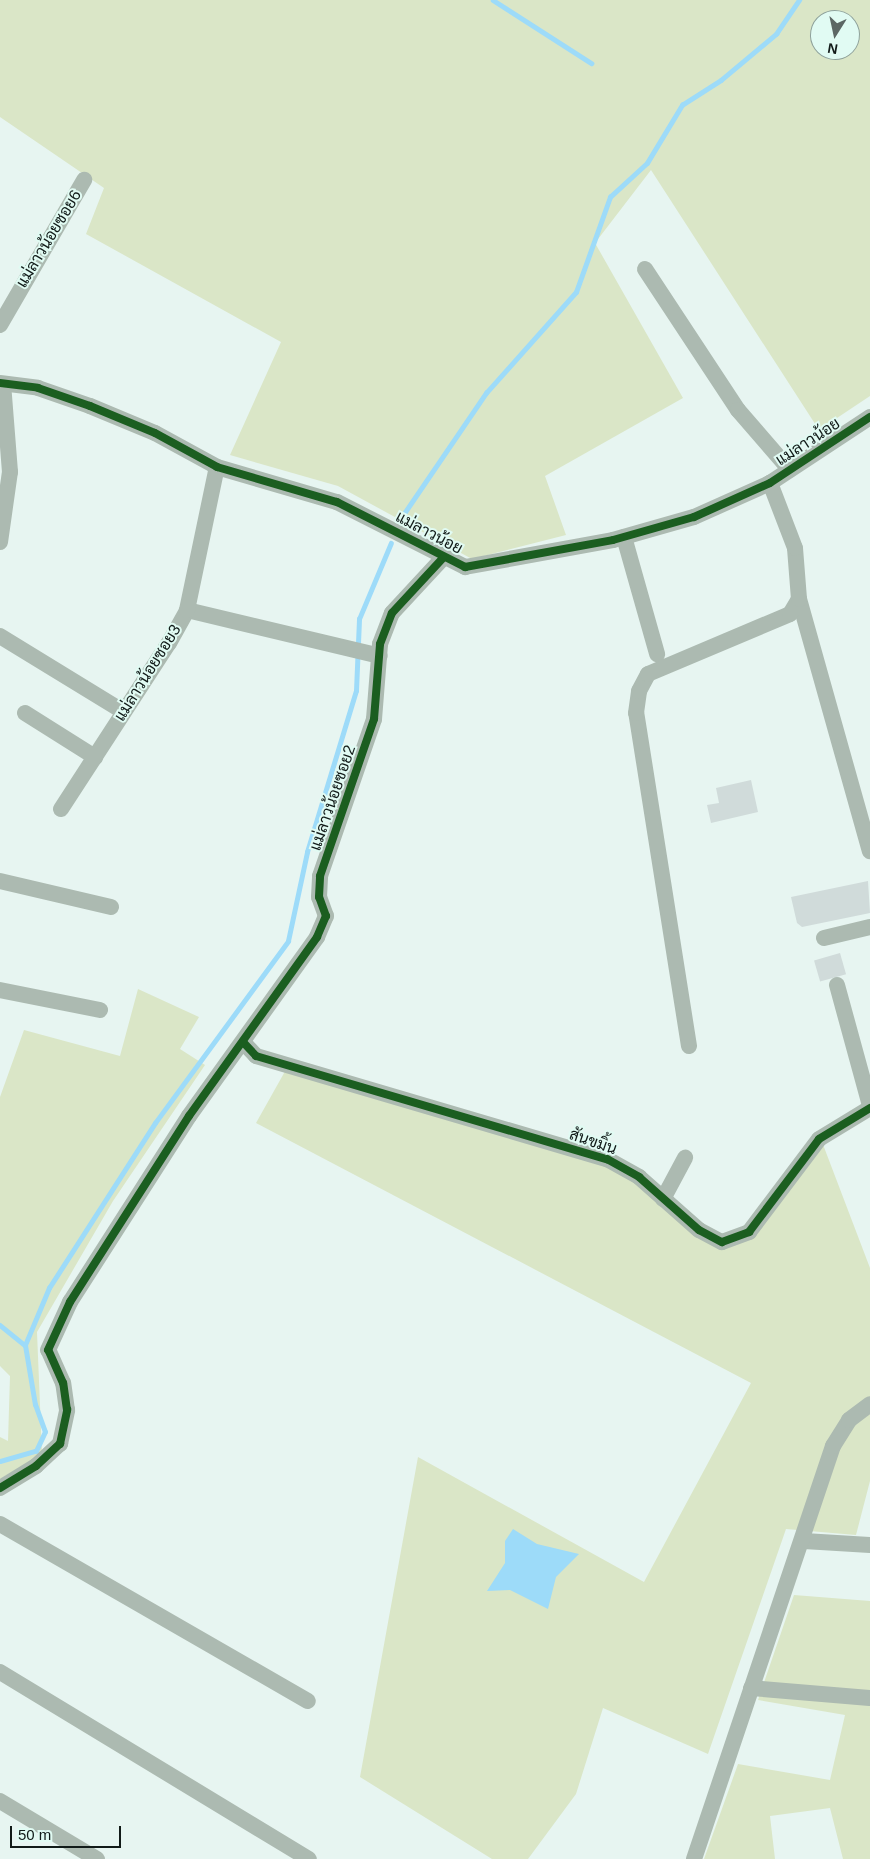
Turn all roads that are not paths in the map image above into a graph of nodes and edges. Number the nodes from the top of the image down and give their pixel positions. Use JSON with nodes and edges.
{"nodes":[{"id":1,"x":84,"y":180,"type":"dead end"},
{"id":2,"x":644,"y":270,"type":"dead end"},
{"id":3,"x":0,"y":325,"type":"edge"},
{"id":4,"x":1,"y":384,"type":"edge"},
{"id":5,"x":870,"y":417,"type":"edge"},
{"id":6,"x":217,"y":467,"type":"junction"},
{"id":7,"x":790,"y":470,"type":"junction"},
{"id":8,"x":770,"y":483,"type":"junction"},
{"id":9,"x":624,"y":537,"type":"junction"},
{"id":10,"x":0,"y":542,"type":"edge"},
{"id":11,"x":443,"y":558,"type":"junction"},
{"id":12,"x":800,"y":599,"type":"junction"},
{"id":13,"x":186,"y":610,"type":"junction"},
{"id":14,"x":0,"y":636,"type":"edge"},
{"id":15,"x":658,"y":654,"type":"dead end"},
{"id":16,"x":380,"y":656,"type":"junction"},
{"id":17,"x":124,"y":712,"type":"junction"},
{"id":18,"x":25,"y":713,"type":"dead end"},
{"id":19,"x":95,"y":757,"type":"junction"},
{"id":20,"x":61,"y":809,"type":"dead end"},
{"id":21,"x":870,"y":851,"type":"edge"},
{"id":22,"x":0,"y":881,"type":"edge"},
{"id":23,"x":111,"y":908,"type":"dead end"},
{"id":24,"x":870,"y":927,"type":"edge"},
{"id":25,"x":824,"y":938,"type":"dead end"},
{"id":26,"x":837,"y":985,"type":"dead end"},
{"id":27,"x":0,"y":990,"type":"edge"},
{"id":28,"x":100,"y":1010,"type":"dead end"},
{"id":29,"x":243,"y":1042,"type":"junction"},
{"id":30,"x":688,"y":1046,"type":"dead end"},
{"id":31,"x":870,"y":1107,"type":"edge"},
{"id":32,"x":685,"y":1158,"type":"dead end"},
{"id":33,"x":663,"y":1199,"type":"junction"},
{"id":34,"x":870,"y":1404,"type":"edge"},
{"id":35,"x":0,"y":1488,"type":"edge"},
{"id":36,"x":0,"y":1524,"type":"edge"},
{"id":37,"x":804,"y":1541,"type":"junction"},
{"id":38,"x":870,"y":1545,"type":"edge"},
{"id":39,"x":0,"y":1672,"type":"edge"},
{"id":40,"x":751,"y":1688,"type":"junction"},
{"id":41,"x":870,"y":1698,"type":"edge"},
{"id":42,"x":308,"y":1701,"type":"dead end"},
{"id":43,"x":0,"y":1801,"type":"edge"},
{"id":44,"x":96,"y":1859,"type":"edge"},
{"id":45,"x":309,"y":1859,"type":"edge"},
{"id":46,"x":694,"y":1859,"type":"edge"}],
"edges":[{"from":1,"to":3,"type":"street","name":"แม่ลาวน้อยซอย6"},
{"from":2,"to":7,"type":"street"},
{"from":4,"to":6,"type":"street","name":"แม่ลาวน้อย"},
{"from":4,"to":10,"type":"street"},
{"from":5,"to":7,"type":"street","name":"แม่ลาวน้อย"},
{"from":6,"to":11,"type":"street","name":"แม่ลาวน้อย"},
{"from":6,"to":13,"type":"street","name":"แม่ลาวน้อยซอย3"},
{"from":7,"to":8,"type":"street","name":"แม่ลาวน้อย"},
{"from":8,"to":9,"type":"street","name":"แม่ลาวน้อย"},
{"from":8,"to":12,"type":"street"},
{"from":9,"to":11,"type":"street","name":"แม่ลาวน้อย"},
{"from":9,"to":15,"type":"street"},
{"from":11,"to":16,"type":"street","name":"แม่ลาวน้อยซอย2"},
{"from":12,"to":21,"type":"street"},
{"from":12,"to":30,"type":"street"},
{"from":13,"to":16,"type":"street"},
{"from":13,"to":17,"type":"street","name":"แม่ลาวน้อยซอย3"},
{"from":14,"to":17,"type":"street"},
{"from":16,"to":29,"type":"street","name":"แม่ลาวน้อยซอย2"},
{"from":17,"to":19,"type":"street","name":"แม่ลาวน้อยซอย3"},
{"from":18,"to":19,"type":"street"},
{"from":19,"to":20,"type":"street","name":"แม่ลาวน้อยซอย3"},
{"from":22,"to":23,"type":"street"},
{"from":24,"to":25,"type":"street"},
{"from":26,"to":31,"type":"street"},
{"from":27,"to":28,"type":"street"},
{"from":29,"to":33,"type":"street","name":"สันขมิ้น"},
{"from":29,"to":35,"type":"street","name":"แม่ลาวน้อยซอย2"},
{"from":31,"to":33,"type":"street","name":"สันขมิ้น"},
{"from":32,"to":33,"type":"street"},
{"from":34,"to":37,"type":"street"},
{"from":36,"to":42,"type":"street"},
{"from":37,"to":38,"type":"street"},
{"from":37,"to":40,"type":"street"},
{"from":39,"to":45,"type":"street"},
{"from":40,"to":41,"type":"street"},
{"from":40,"to":46,"type":"street"},
{"from":43,"to":44,"type":"street"}]}
